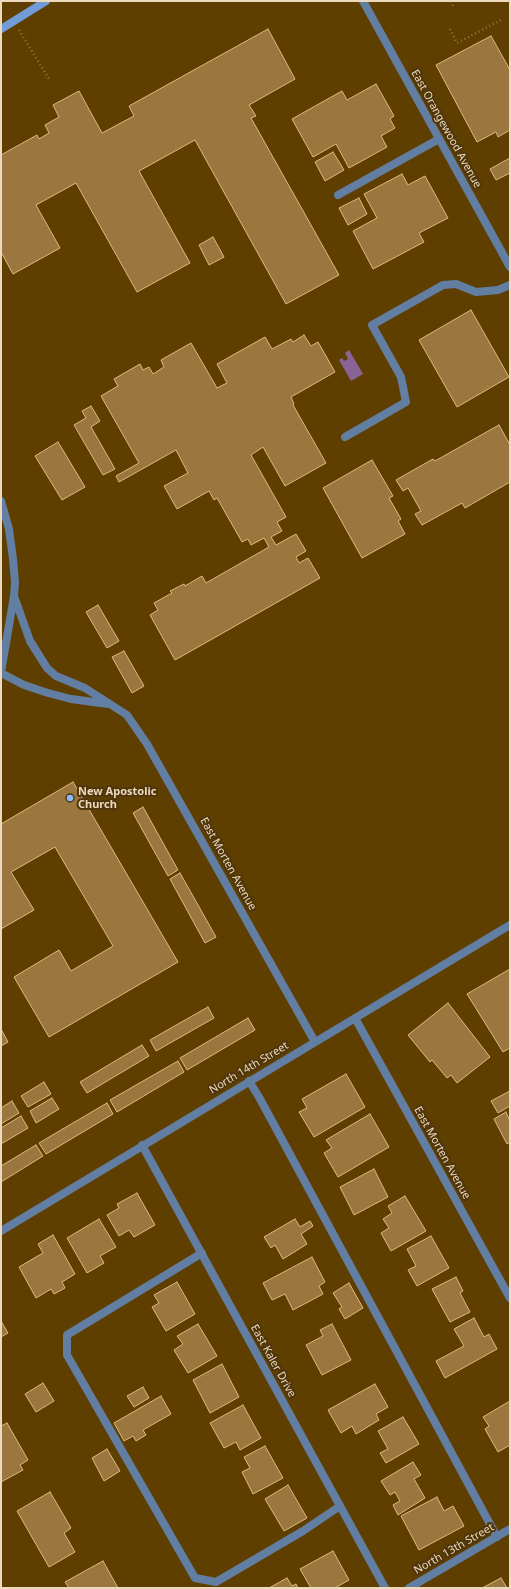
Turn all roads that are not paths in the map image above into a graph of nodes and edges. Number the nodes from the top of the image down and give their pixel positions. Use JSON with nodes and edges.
{"nodes":[{"id":1,"x":46,"y":1,"type":"edge"},
{"id":2,"x":363,"y":1,"type":"edge"},
{"id":3,"x":1,"y":29,"type":"edge"},
{"id":4,"x":439,"y":139,"type":"junction"},
{"id":5,"x":338,"y":195,"type":"dead end"},
{"id":6,"x":510,"y":267,"type":"edge"},
{"id":7,"x":510,"y":285,"type":"edge"},
{"id":8,"x":345,"y":437,"type":"dead end"},
{"id":9,"x":1,"y":501,"type":"edge"},
{"id":10,"x":14,"y":596,"type":"junction"},
{"id":11,"x":1,"y":672,"type":"edge"},
{"id":12,"x":112,"y":704,"type":"junction"},
{"id":13,"x":510,"y":925,"type":"edge"},
{"id":14,"x":355,"y":1018,"type":"junction"},
{"id":15,"x":315,"y":1042,"type":"junction"},
{"id":16,"x":249,"y":1081,"type":"junction"},
{"id":17,"x":142,"y":1145,"type":"junction"},
{"id":18,"x":1,"y":1231,"type":"edge"},
{"id":19,"x":202,"y":1253,"type":"junction"},
{"id":20,"x":510,"y":1298,"type":"edge"},
{"id":21,"x":340,"y":1506,"type":"junction"},
{"id":22,"x":510,"y":1530,"type":"edge"},
{"id":23,"x":497,"y":1537,"type":"junction"},
{"id":24,"x":385,"y":1588,"type":"edge"},
{"id":25,"x":409,"y":1588,"type":"edge"}],
"edges":[{"from":1,"to":3,"type":"main road"},
{"from":2,"to":4,"type":"street","name":"East Orangewood Avenue"},
{"from":4,"to":5,"type":"street"},
{"from":4,"to":6,"type":"street","name":"East Orangewood Avenue"},
{"from":7,"to":8,"type":"street"},
{"from":9,"to":10,"type":"street","name":"East Morten Avenue"},
{"from":10,"to":11,"type":"street","name":"East Morten Avenue"},
{"from":10,"to":12,"type":"street","name":"East Morten Avenue"},
{"from":11,"to":12,"type":"street","name":"East Morten Avenue"},
{"from":12,"to":15,"type":"street","name":"East Morten Avenue"},
{"from":13,"to":14,"type":"street","name":"North 14th Street"},
{"from":14,"to":15,"type":"street","name":"North 14th Street"},
{"from":14,"to":20,"type":"street","name":"East Morten Avenue"},
{"from":15,"to":16,"type":"street","name":"North 14th Street"},
{"from":16,"to":17,"type":"street","name":"North 14th Street"},
{"from":16,"to":23,"type":"street"},
{"from":17,"to":18,"type":"street","name":"North 14th Street"},
{"from":17,"to":19,"type":"street","name":"East Kaler Drive"},
{"from":19,"to":21,"type":"street","name":"East Kaler Drive"},
{"from":19,"to":21,"type":"street"},
{"from":21,"to":24,"type":"street","name":"East Kaler Drive"},
{"from":22,"to":23,"type":"street","name":"North 13th Street"},
{"from":23,"to":25,"type":"street","name":"North 13th Street"}]}
